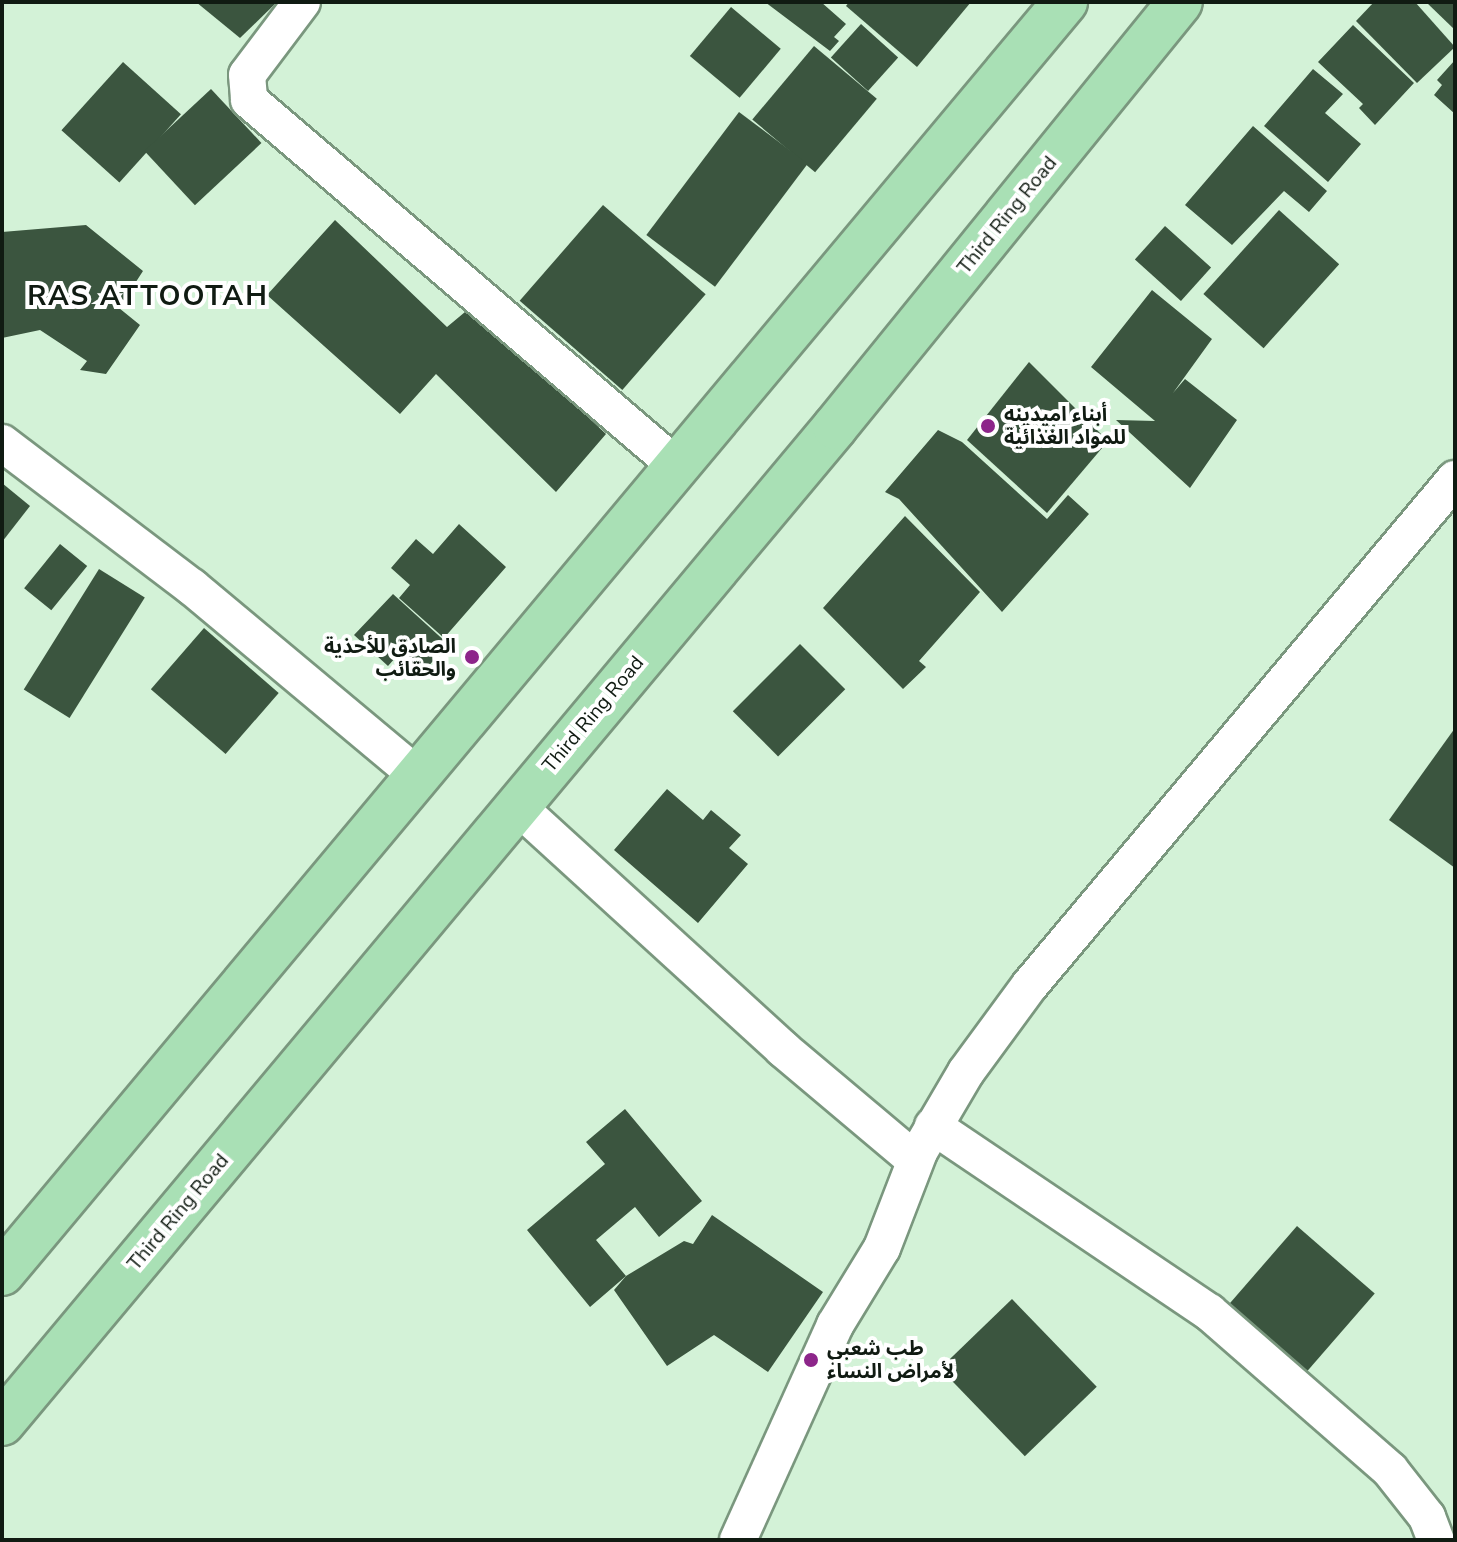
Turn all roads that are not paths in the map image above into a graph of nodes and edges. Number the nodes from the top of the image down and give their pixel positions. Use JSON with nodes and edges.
{"nodes":[{"id":1,"x":302,"y":2,"type":"edge"},
{"id":2,"x":1180,"y":2,"type":"edge"},
{"id":3,"x":1061,"y":3,"type":"edge"},
{"id":4,"x":2,"y":443,"type":"edge"},
{"id":5,"x":679,"y":468,"type":"junction"},
{"id":6,"x":1455,"y":479,"type":"edge"},
{"id":7,"x":419,"y":777,"type":"junction"},
{"id":8,"x":516,"y":805,"type":"junction"},
{"id":9,"x":933,"y":1126,"type":"junction"},
{"id":10,"x":915,"y":1160,"type":"junction"},
{"id":11,"x":2,"y":1273,"type":"edge"},
{"id":12,"x":2,"y":1423,"type":"edge"},
{"id":13,"x":738,"y":1540,"type":"edge"},
{"id":14,"x":1436,"y":1540,"type":"edge"}],
"edges":[{"from":1,"to":5,"type":"street"},
{"from":2,"to":8,"type":"main road","name":"Third Ring Road"},
{"from":3,"to":5,"type":"main road"},
{"from":4,"to":7,"type":"street"},
{"from":5,"to":7,"type":"main road"},
{"from":6,"to":9,"type":"street"},
{"from":7,"to":11,"type":"main road"},
{"from":8,"to":10,"type":"street"},
{"from":8,"to":12,"type":"main road","name":"Third Ring Road"},
{"from":9,"to":10,"type":"street"},
{"from":9,"to":14,"type":"street"},
{"from":10,"to":13,"type":"street"}]}
